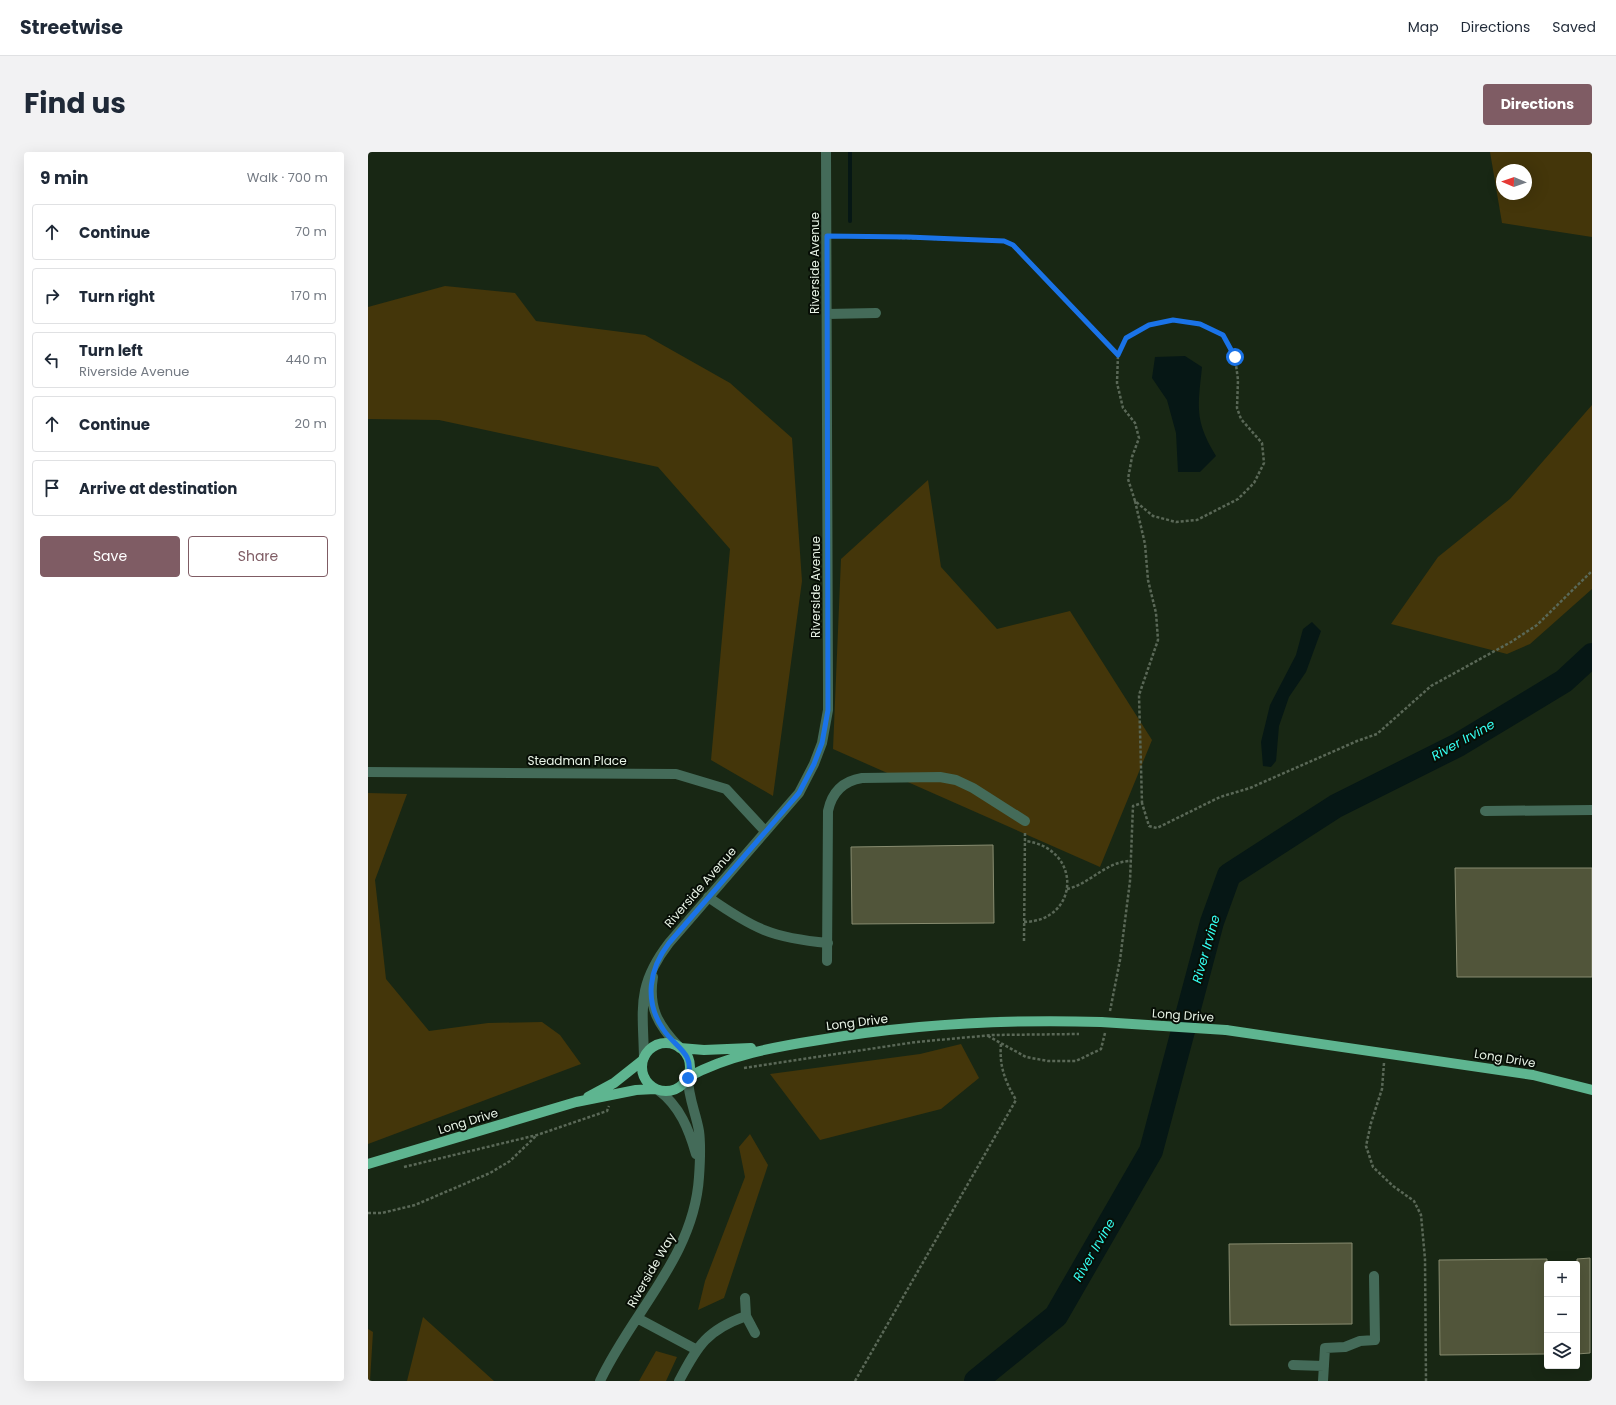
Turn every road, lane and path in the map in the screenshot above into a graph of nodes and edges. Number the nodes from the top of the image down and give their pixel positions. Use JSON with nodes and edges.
{"nodes":[{"id":1,"x":826,"y":152,"type":"edge"},
{"id":2,"x":827,"y":236,"type":"junction"},
{"id":3,"x":876,"y":313,"type":"dead end"},
{"id":4,"x":827,"y":314,"type":"junction"},
{"id":5,"x":1118,"y":355,"type":"junction"},
{"id":6,"x":1135,"y":501,"type":"junction"},
{"id":7,"x":1592,"y":571,"type":"edge"},
{"id":8,"x":368,"y":772,"type":"edge"},
{"id":9,"x":1142,"y":802,"type":"junction"},
{"id":10,"x":1592,"y":810,"type":"edge"},
{"id":11,"x":1485,"y":811,"type":"dead end"},
{"id":12,"x":1025,"y":821,"type":"joint"},
{"id":13,"x":765,"y":831,"type":"junction"},
{"id":14,"x":1025,"y":841,"type":"junction"},
{"id":15,"x":1130,"y":861,"type":"junction"},
{"id":16,"x":1067,"y":889,"type":"junction"},
{"id":17,"x":708,"y":897,"type":"junction"},
{"id":18,"x":1024,"y":922,"type":"junction"},
{"id":19,"x":1024,"y":941,"type":"dead end"},
{"id":20,"x":828,"y":943,"type":"junction"},
{"id":21,"x":827,"y":961,"type":"dead end"},
{"id":22,"x":655,"y":963,"type":"junction"},
{"id":23,"x":1115,"y":994,"type":"dead end"},
{"id":24,"x":1081,"y":1034,"type":"dead end"},
{"id":25,"x":988,"y":1036,"type":"junction"},
{"id":26,"x":1002,"y":1043,"type":"junction"},
{"id":27,"x":680,"y":1047,"type":"junction"},
{"id":28,"x":769,"y":1048,"type":"junction"},
{"id":29,"x":1101,"y":1049,"type":"dead end"},
{"id":30,"x":644,"y":1059,"type":"junction"},
{"id":31,"x":1384,"y":1061,"type":"dead end"},
{"id":32,"x":736,"y":1070,"type":"dead end"},
{"id":33,"x":688,"y":1077,"type":"junction"},
{"id":34,"x":657,"y":1090,"type":"junction"},
{"id":35,"x":1592,"y":1090,"type":"edge"},
{"id":36,"x":611,"y":1101,"type":"dead end"},
{"id":37,"x":576,"y":1102,"type":"junction"},
{"id":38,"x":537,"y":1135,"type":"junction"},
{"id":39,"x":699,"y":1163,"type":"junction"},
{"id":40,"x":368,"y":1164,"type":"edge"},
{"id":41,"x":399,"y":1168,"type":"dead end"},
{"id":42,"x":368,"y":1213,"type":"edge"},
{"id":43,"x":1374,"y":1276,"type":"dead end"},
{"id":44,"x":745,"y":1298,"type":"dead end"},
{"id":45,"x":746,"y":1316,"type":"junction"},
{"id":46,"x":637,"y":1318,"type":"junction"},
{"id":47,"x":755,"y":1333,"type":"dead end"},
{"id":48,"x":697,"y":1350,"type":"junction"},
{"id":49,"x":1293,"y":1366,"type":"dead end"},
{"id":50,"x":1324,"y":1366,"type":"junction"},
{"id":51,"x":600,"y":1381,"type":"edge"},
{"id":52,"x":679,"y":1381,"type":"edge"},
{"id":53,"x":855,"y":1381,"type":"edge"},
{"id":54,"x":1323,"y":1381,"type":"edge"},
{"id":55,"x":1426,"y":1381,"type":"edge"}],
"edges":[{"from":1,"to":2,"type":"street","name":"Riverside Avenue"},
{"from":2,"to":4,"type":"street","name":"Riverside Avenue"},
{"from":2,"to":5,"type":"path"},
{"from":3,"to":4,"type":"street"},
{"from":4,"to":13,"type":"street","name":"Riverside Avenue"},
{"from":5,"to":6,"type":"path"},
{"from":5,"to":6,"type":"path"},
{"from":6,"to":9,"type":"path"},
{"from":7,"to":9,"type":"path"},
{"from":8,"to":13,"type":"street","name":"Steadman Place"},
{"from":9,"to":15,"type":"path"},
{"from":10,"to":11,"type":"street"},
{"from":12,"to":14,"type":"path"},
{"from":12,"to":20,"type":"street"},
{"from":13,"to":17,"type":"street","name":"Riverside Avenue"},
{"from":14,"to":16,"type":"path"},
{"from":14,"to":18,"type":"path"},
{"from":15,"to":16,"type":"path"},
{"from":15,"to":23,"type":"path"},
{"from":16,"to":18,"type":"path"},
{"from":17,"to":20,"type":"street"},
{"from":17,"to":22,"type":"street","name":"Riverside Avenue"},
{"from":18,"to":19,"type":"path"},
{"from":20,"to":21,"type":"street"},
{"from":22,"to":27,"type":"street","name":"Riverside Avenue"},
{"from":22,"to":30,"type":"street","name":"Riverside Avenue"},
{"from":24,"to":25,"type":"path"},
{"from":25,"to":26,"type":"path"},
{"from":25,"to":32,"type":"path"},
{"from":26,"to":29,"type":"path"},
{"from":26,"to":53,"type":"path"},
{"from":27,"to":28,"type":"main road","name":"Long Drive"},
{"from":27,"to":30,"type":"main road"},
{"from":27,"to":33,"type":"main road"},
{"from":28,"to":33,"type":"main road","name":"Long Drive"},
{"from":28,"to":35,"type":"main road","name":"Long Drive","bridge":true},
{"from":30,"to":34,"type":"main road"},
{"from":30,"to":37,"type":"main road","name":"Long Drive"},
{"from":31,"to":55,"type":"path"},
{"from":33,"to":34,"type":"main road"},
{"from":33,"to":39,"type":"street","name":"Riverside Way"},
{"from":34,"to":37,"type":"main road","name":"Long Drive"},
{"from":34,"to":39,"type":"street","name":"Riverside Way"},
{"from":36,"to":38,"type":"path"},
{"from":37,"to":40,"type":"main road","name":"Long Drive"},
{"from":38,"to":41,"type":"path"},
{"from":38,"to":42,"type":"path"},
{"from":39,"to":46,"type":"street","name":"Riverside Way"},
{"from":43,"to":50,"type":"street"},
{"from":44,"to":45,"type":"street"},
{"from":45,"to":47,"type":"street"},
{"from":45,"to":48,"type":"street"},
{"from":46,"to":48,"type":"street"},
{"from":46,"to":51,"type":"street","name":"Riverside Way"},
{"from":48,"to":52,"type":"street"},
{"from":49,"to":50,"type":"street"},
{"from":50,"to":54,"type":"street"}]}
